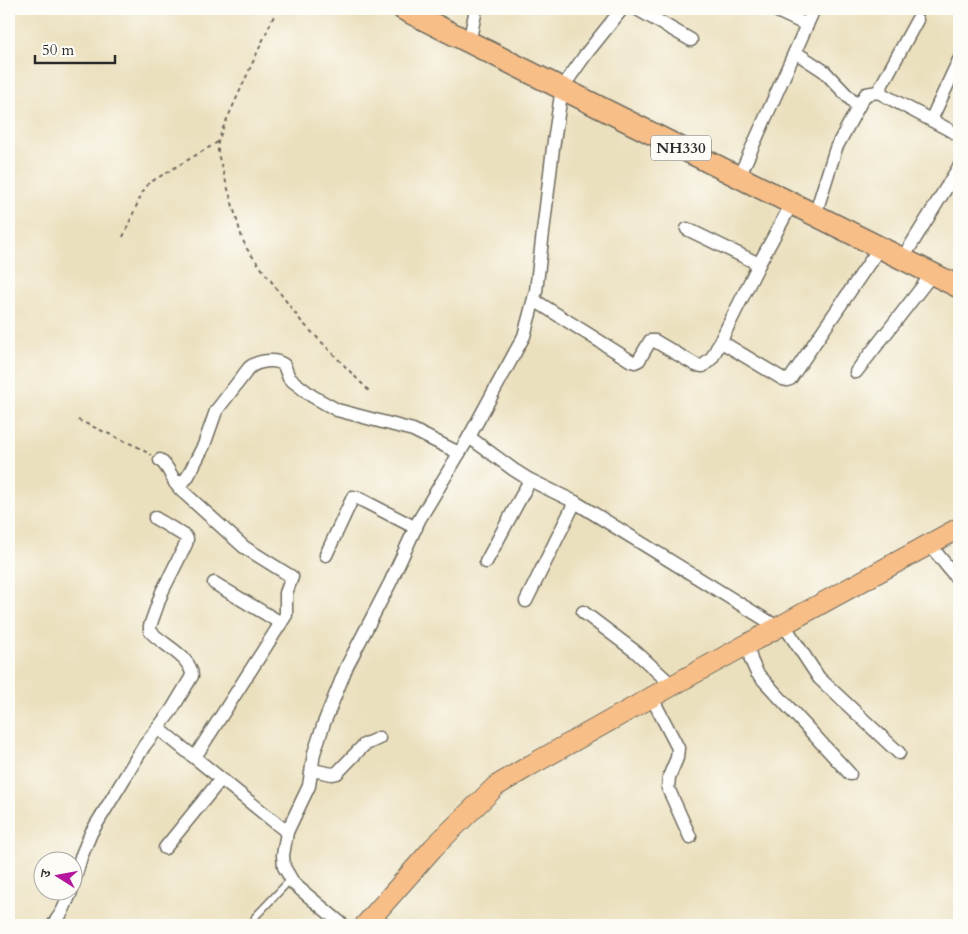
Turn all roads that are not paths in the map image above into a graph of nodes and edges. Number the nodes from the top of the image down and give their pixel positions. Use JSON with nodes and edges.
{"nodes":[{"id":1,"x":476,"y":9,"type":"edge"},
{"id":2,"x":622,"y":9,"type":"edge"},
{"id":3,"x":637,"y":9,"type":"edge"},
{"id":4,"x":772,"y":9,"type":"edge"},
{"id":5,"x":814,"y":9,"type":"edge"},
{"id":6,"x":407,"y":10,"type":"edge"},
{"id":7,"x":917,"y":20,"type":"dead end"},
{"id":8,"x":807,"y":25,"type":"junction"},
{"id":9,"x":691,"y":40,"type":"dead end"},
{"id":10,"x":469,"y":42,"type":"junction"},
{"id":11,"x":795,"y":52,"type":"junction"},
{"id":12,"x":959,"y":60,"type":"edge"},
{"id":13,"x":562,"y":88,"type":"junction"},
{"id":14,"x":878,"y":92,"type":"junction"},
{"id":15,"x":858,"y":107,"type":"junction"},
{"id":16,"x":931,"y":120,"type":"junction"},
{"id":17,"x":959,"y":136,"type":"edge"},
{"id":18,"x":959,"y":167,"type":"edge"},
{"id":19,"x":739,"y":177,"type":"junction"},
{"id":20,"x":792,"y":203,"type":"junction"},
{"id":21,"x":815,"y":215,"type":"junction"},
{"id":22,"x":687,"y":229,"type":"dead end"},
{"id":23,"x":880,"y":247,"type":"junction"},
{"id":24,"x":903,"y":258,"type":"junction"},
{"id":25,"x":759,"y":264,"type":"junction"},
{"id":26,"x":933,"y":273,"type":"junction"},
{"id":27,"x":959,"y":287,"type":"edge"},
{"id":28,"x":534,"y":300,"type":"junction"},
{"id":29,"x":720,"y":341,"type":"junction"},
{"id":30,"x":856,"y":372,"type":"dead end"},
{"id":31,"x":468,"y":437,"type":"junction"},
{"id":32,"x":459,"y":453,"type":"junction"},
{"id":33,"x":160,"y":460,"type":"road end"},
{"id":34,"x":530,"y":480,"type":"junction"},
{"id":35,"x":175,"y":483,"type":"junction"},
{"id":36,"x":575,"y":502,"type":"junction"},
{"id":37,"x":155,"y":518,"type":"dead end"},
{"id":38,"x":416,"y":528,"type":"junction"},
{"id":39,"x":959,"y":528,"type":"edge"},
{"id":40,"x":930,"y":545,"type":"junction"},
{"id":41,"x":326,"y":555,"type":"dead end"},
{"id":42,"x":486,"y":562,"type":"dead end"},
{"id":43,"x":959,"y":581,"type":"edge"},
{"id":44,"x":214,"y":583,"type":"dead end"},
{"id":45,"x":526,"y":601,"type":"dead end"},
{"id":46,"x":583,"y":612,"type":"dead end"},
{"id":47,"x":281,"y":623,"type":"junction"},
{"id":48,"x":782,"y":626,"type":"junction"},
{"id":49,"x":748,"y":645,"type":"junction"},
{"id":50,"x":673,"y":686,"type":"junction"},
{"id":51,"x":652,"y":698,"type":"junction"},
{"id":52,"x":158,"y":728,"type":"junction"},
{"id":53,"x":379,"y":738,"type":"dead end"},
{"id":54,"x":899,"y":753,"type":"dead end"},
{"id":55,"x":194,"y":757,"type":"junction"},
{"id":56,"x":312,"y":770,"type":"junction"},
{"id":57,"x":850,"y":774,"type":"dead end"},
{"id":58,"x":221,"y":779,"type":"junction"},
{"id":59,"x":286,"y":832,"type":"junction"},
{"id":60,"x":690,"y":837,"type":"dead end"},
{"id":61,"x":166,"y":848,"type":"dead end"},
{"id":62,"x":82,"y":856,"type":"edge"},
{"id":63,"x":291,"y":879,"type":"junction"},
{"id":64,"x":66,"y":902,"type":"edge"},
{"id":65,"x":255,"y":917,"type":"dead end"},
{"id":66,"x":53,"y":925,"type":"edge"},
{"id":67,"x":343,"y":925,"type":"edge"},
{"id":68,"x":365,"y":925,"type":"edge"}],
"edges":[{"from":1,"to":10,"type":"street"},
{"from":2,"to":13,"type":"street"},
{"from":3,"to":9,"type":"street"},
{"from":4,"to":8,"type":"street"},
{"from":5,"to":8,"type":"street"},
{"from":6,"to":10,"type":"highway","number":"NH330"},
{"from":7,"to":14,"type":"street"},
{"from":8,"to":11,"type":"street"},
{"from":10,"to":13,"type":"highway","number":"NH330"},
{"from":11,"to":15,"type":"street"},
{"from":11,"to":19,"type":"street"},
{"from":12,"to":16,"type":"street"},
{"from":13,"to":19,"type":"highway","number":"NH330"},
{"from":13,"to":28,"type":"street"},
{"from":14,"to":15,"type":"street"},
{"from":14,"to":16,"type":"street"},
{"from":15,"to":21,"type":"street"},
{"from":16,"to":17,"type":"street"},
{"from":18,"to":24,"type":"street"},
{"from":19,"to":20,"type":"highway","number":"NH330"},
{"from":20,"to":21,"type":"highway","number":"NH330"},
{"from":20,"to":25,"type":"street"},
{"from":21,"to":23,"type":"highway","number":"NH330"},
{"from":22,"to":25,"type":"street"},
{"from":23,"to":24,"type":"highway","number":"NH330"},
{"from":23,"to":29,"type":"street"},
{"from":24,"to":26,"type":"highway","number":"NH330"},
{"from":25,"to":29,"type":"street"},
{"from":26,"to":27,"type":"highway","number":"NH330"},
{"from":26,"to":30,"type":"street"},
{"from":28,"to":29,"type":"street"},
{"from":28,"to":31,"type":"street"},
{"from":31,"to":32,"type":"street"},
{"from":31,"to":34,"type":"street"},
{"from":32,"to":35,"type":"street"},
{"from":32,"to":38,"type":"street"},
{"from":33,"to":35,"type":"street"},
{"from":34,"to":36,"type":"street"},
{"from":34,"to":42,"type":"street"},
{"from":35,"to":47,"type":"street"},
{"from":36,"to":45,"type":"street"},
{"from":36,"to":48,"type":"street"},
{"from":37,"to":52,"type":"street"},
{"from":38,"to":41,"type":"street"},
{"from":38,"to":56,"type":"street"},
{"from":39,"to":40,"type":"main road"},
{"from":40,"to":43,"type":"street"},
{"from":40,"to":48,"type":"main road"},
{"from":44,"to":47,"type":"street"},
{"from":46,"to":50,"type":"street"},
{"from":47,"to":55,"type":"street"},
{"from":48,"to":49,"type":"main road"},
{"from":48,"to":54,"type":"street"},
{"from":49,"to":50,"type":"main road"},
{"from":49,"to":57,"type":"street"},
{"from":50,"to":51,"type":"main road"},
{"from":51,"to":60,"type":"street"},
{"from":51,"to":68,"type":"main road"},
{"from":52,"to":55,"type":"street"},
{"from":52,"to":62,"type":"street"},
{"from":53,"to":56,"type":"street"},
{"from":55,"to":58,"type":"street"},
{"from":56,"to":59,"type":"street"},
{"from":58,"to":59,"type":"street"},
{"from":58,"to":61,"type":"street"},
{"from":59,"to":63,"type":"street"},
{"from":63,"to":65,"type":"lane"},
{"from":63,"to":67,"type":"street"},
{"from":64,"to":66,"type":"street"}]}
